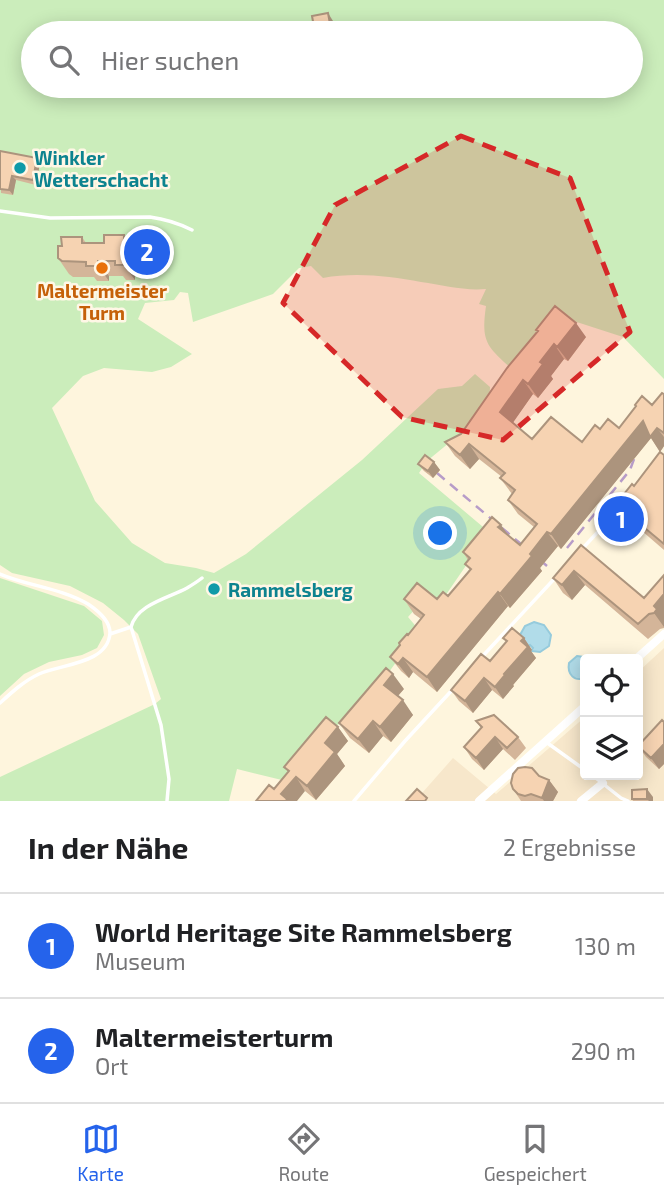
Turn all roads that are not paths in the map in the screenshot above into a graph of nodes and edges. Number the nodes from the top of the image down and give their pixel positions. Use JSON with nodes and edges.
{"nodes":[{"id":1,"x":0,"y":211,"type":"edge"},
{"id":2,"x":192,"y":230,"type":"dead end"},
{"id":3,"x":626,"y":501,"type":"edge"},
{"id":4,"x":580,"y":552,"type":"edge"},
{"id":5,"x":561,"y":572,"type":"edge"},
{"id":6,"x":0,"y":574,"type":"edge"},
{"id":7,"x":202,"y":578,"type":"dead end"},
{"id":8,"x":131,"y":627,"type":"junction"},
{"id":9,"x":110,"y":634,"type":"junction"},
{"id":10,"x":664,"y":634,"type":"edge"},
{"id":11,"x":642,"y":654,"type":"edge"},
{"id":12,"x":477,"y":662,"type":"edge"},
{"id":13,"x":459,"y":682,"type":"edge"},
{"id":14,"x":0,"y":703,"type":"edge"},
{"id":15,"x":580,"y":711,"type":"edge"},
{"id":16,"x":546,"y":742,"type":"junction"},
{"id":17,"x":580,"y":766,"type":"edge"},
{"id":18,"x":599,"y":780,"type":"edge"},
{"id":19,"x":603,"y":783,"type":"junction"},
{"id":20,"x":621,"y":800,"type":"edge"},
{"id":21,"x":167,"y":801,"type":"edge"},
{"id":22,"x":354,"y":801,"type":"edge"},
{"id":23,"x":479,"y":801,"type":"edge"},
{"id":24,"x":581,"y":801,"type":"edge"},
{"id":25,"x":628,"y":801,"type":"edge"}],
"edges":[{"from":1,"to":2,"type":"lane"},
{"from":3,"to":4,"type":"lane"},
{"from":5,"to":12,"type":"lane"},
{"from":6,"to":9,"type":"lane"},
{"from":7,"to":8,"type":"lane"},
{"from":8,"to":9,"type":"lane"},
{"from":8,"to":21,"type":"lane"},
{"from":9,"to":14,"type":"lane"},
{"from":10,"to":11,"type":"street"},
{"from":13,"to":22,"type":"lane"},
{"from":15,"to":16,"type":"street"},
{"from":16,"to":17,"type":"lane"},
{"from":16,"to":23,"type":"street"},
{"from":18,"to":19,"type":"lane"},
{"from":19,"to":20,"type":"lane"},
{"from":19,"to":24,"type":"street"},
{"from":20,"to":25,"type":"lane"}]}
